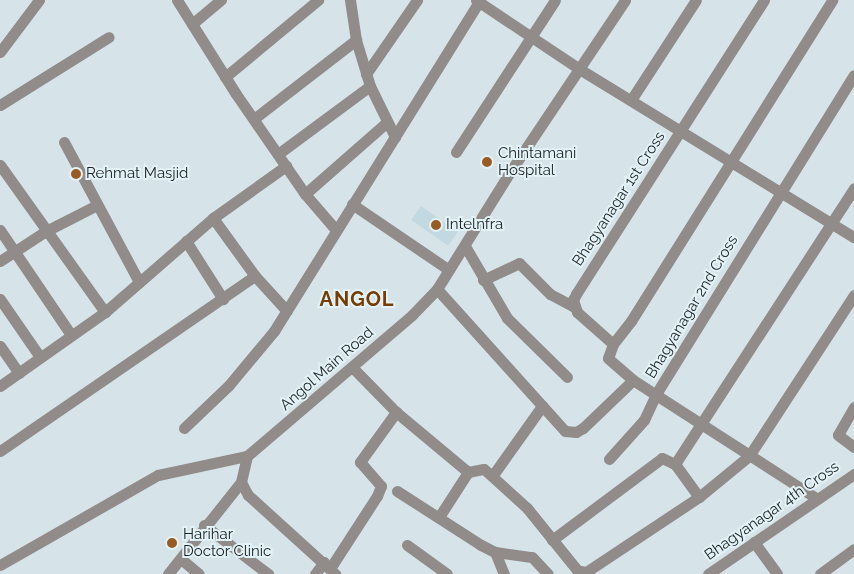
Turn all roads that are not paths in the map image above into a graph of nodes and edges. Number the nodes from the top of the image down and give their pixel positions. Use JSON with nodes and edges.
{"nodes":[{"id":1,"x":39,"y":0,"type":"edge"},
{"id":2,"x":177,"y":0,"type":"edge"},
{"id":3,"x":221,"y":0,"type":"edge"},
{"id":4,"x":318,"y":0,"type":"edge"},
{"id":5,"x":350,"y":0,"type":"edge"},
{"id":6,"x":416,"y":0,"type":"edge"},
{"id":7,"x":555,"y":0,"type":"edge"},
{"id":8,"x":625,"y":0,"type":"edge"},
{"id":9,"x":696,"y":0,"type":"edge"},
{"id":10,"x":764,"y":0,"type":"edge"},
{"id":11,"x":832,"y":0,"type":"edge"},
{"id":12,"x":478,"y":1,"type":"edge"},
{"id":13,"x":192,"y":24,"type":"junction"},
{"id":14,"x":531,"y":36,"type":"junction"},
{"id":15,"x":109,"y":37,"type":"dead end"},
{"id":16,"x":356,"y":40,"type":"junction"},
{"id":17,"x":0,"y":52,"type":"edge"},
{"id":18,"x":581,"y":70,"type":"junction"},
{"id":19,"x":366,"y":74,"type":"junction"},
{"id":20,"x":854,"y":75,"type":"edge"},
{"id":21,"x":226,"y":77,"type":"junction"},
{"id":22,"x":370,"y":86,"type":"junction"},
{"id":23,"x":631,"y":100,"type":"junction"},
{"id":24,"x":0,"y":105,"type":"edge"},
{"id":25,"x":255,"y":118,"type":"junction"},
{"id":26,"x":387,"y":122,"type":"junction"},
{"id":27,"x":681,"y":131,"type":"junction"},
{"id":28,"x":395,"y":137,"type":"junction"},
{"id":29,"x":64,"y":142,"type":"dead end"},
{"id":30,"x":456,"y":152,"type":"dead end"},
{"id":31,"x":278,"y":154,"type":"junction"},
{"id":32,"x":731,"y":161,"type":"junction"},
{"id":33,"x":0,"y":165,"type":"edge"},
{"id":34,"x":286,"y":166,"type":"junction"},
{"id":35,"x":854,"y":188,"type":"edge"},
{"id":36,"x":780,"y":191,"type":"junction"},
{"id":37,"x":305,"y":194,"type":"junction"},
{"id":38,"x":352,"y":204,"type":"junction"},
{"id":39,"x":97,"y":205,"type":"junction"},
{"id":40,"x":212,"y":218,"type":"junction"},
{"id":41,"x":831,"y":222,"type":"junction"},
{"id":42,"x":0,"y":230,"type":"edge"},
{"id":43,"x":336,"y":230,"type":"junction"},
{"id":44,"x":46,"y":231,"type":"junction"},
{"id":45,"x":854,"y":237,"type":"edge"},
{"id":46,"x":186,"y":241,"type":"junction"},
{"id":47,"x":465,"y":246,"type":"junction"},
{"id":48,"x":14,"y":251,"type":"junction"},
{"id":49,"x":0,"y":261,"type":"edge"},
{"id":50,"x":449,"y":270,"type":"junction"},
{"id":51,"x":255,"y":276,"type":"junction"},
{"id":52,"x":483,"y":280,"type":"junction"},
{"id":53,"x":139,"y":282,"type":"junction"},
{"id":54,"x":437,"y":289,"type":"junction"},
{"id":55,"x":854,"y":295,"type":"edge"},
{"id":56,"x":0,"y":299,"type":"edge"},
{"id":57,"x":223,"y":299,"type":"junction"},
{"id":58,"x":574,"y":306,"type":"junction"},
{"id":59,"x":287,"y":311,"type":"junction"},
{"id":60,"x":105,"y":312,"type":"junction"},
{"id":61,"x":71,"y":335,"type":"junction"},
{"id":62,"x":612,"y":344,"type":"junction"},
{"id":63,"x":0,"y":346,"type":"edge"},
{"id":64,"x":40,"y":357,"type":"junction"},
{"id":65,"x":352,"y":367,"type":"junction"},
{"id":66,"x":19,"y":373,"type":"junction"},
{"id":67,"x":567,"y":377,"type":"dead end"},
{"id":68,"x":632,"y":380,"type":"junction"},
{"id":69,"x":0,"y":386,"type":"edge"},
{"id":70,"x":656,"y":394,"type":"junction"},
{"id":71,"x":542,"y":406,"type":"junction"},
{"id":72,"x":854,"y":407,"type":"edge"},
{"id":73,"x":396,"y":412,"type":"junction"},
{"id":74,"x":703,"y":423,"type":"junction"},
{"id":75,"x":184,"y":428,"type":"dead end"},
{"id":76,"x":854,"y":446,"type":"edge"},
{"id":77,"x":0,"y":452,"type":"edge"},
{"id":78,"x":247,"y":456,"type":"junction"},
{"id":79,"x":749,"y":456,"type":"junction"},
{"id":80,"x":609,"y":460,"type":"dead end"},
{"id":81,"x":676,"y":464,"type":"junction"},
{"id":82,"x":468,"y":472,"type":"junction"},
{"id":83,"x":854,"y":474,"type":"edge"},
{"id":84,"x":493,"y":475,"type":"junction"},
{"id":85,"x":241,"y":482,"type":"junction"},
{"id":86,"x":397,"y":491,"type":"dead end"},
{"id":87,"x":699,"y":497,"type":"junction"},
{"id":88,"x":816,"y":498,"type":"junction"},
{"id":89,"x":439,"y":517,"type":"junction"},
{"id":90,"x":204,"y":525,"type":"junction"},
{"id":91,"x":552,"y":540,"type":"junction"},
{"id":92,"x":754,"y":542,"type":"junction"},
{"id":93,"x":407,"y":544,"type":"dead end"},
{"id":94,"x":854,"y":549,"type":"edge"},
{"id":95,"x":495,"y":552,"type":"junction"},
{"id":96,"x":181,"y":559,"type":"junction"},
{"id":97,"x":0,"y":565,"type":"edge"},
{"id":98,"x":330,"y":568,"type":"edge"},
{"id":99,"x":168,"y":574,"type":"edge"},
{"id":100,"x":200,"y":574,"type":"edge"},
{"id":101,"x":268,"y":574,"type":"edge"},
{"id":102,"x":315,"y":574,"type":"edge"},
{"id":103,"x":447,"y":574,"type":"edge"},
{"id":104,"x":504,"y":574,"type":"edge"},
{"id":105,"x":548,"y":574,"type":"edge"},
{"id":106,"x":708,"y":574,"type":"edge"},
{"id":107,"x":777,"y":574,"type":"edge"},
{"id":108,"x":820,"y":574,"type":"edge"}],
"edges":[{"from":1,"to":17,"type":"street"},
{"from":2,"to":13,"type":"street"},
{"from":3,"to":13,"type":"street"},
{"from":4,"to":21,"type":"street"},
{"from":5,"to":16,"type":"street"},
{"from":6,"to":19,"type":"street"},
{"from":7,"to":14,"type":"street"},
{"from":8,"to":18,"type":"street","name":"Angol Main Road"},
{"from":9,"to":23,"type":"street"},
{"from":10,"to":27,"type":"street","name":"Bhagyanagar 1st Cross"},
{"from":11,"to":32,"type":"street"},
{"from":12,"to":14,"type":"street"},
{"from":12,"to":28,"type":"street"},
{"from":13,"to":21,"type":"street"},
{"from":14,"to":18,"type":"street"},
{"from":14,"to":30,"type":"street"},
{"from":15,"to":24,"type":"street"},
{"from":16,"to":19,"type":"street"},
{"from":16,"to":25,"type":"street"},
{"from":18,"to":23,"type":"street"},
{"from":18,"to":47,"type":"street","name":"Angol Main Road"},
{"from":19,"to":22,"type":"street"},
{"from":20,"to":36,"type":"street","name":"Bhagyanagar 2nd Cross"},
{"from":21,"to":25,"type":"street"},
{"from":22,"to":26,"type":"street"},
{"from":22,"to":31,"type":"street"},
{"from":23,"to":27,"type":"street"},
{"from":25,"to":31,"type":"street"},
{"from":26,"to":28,"type":"street"},
{"from":26,"to":37,"type":"street"},
{"from":27,"to":32,"type":"street"},
{"from":27,"to":58,"type":"street","name":"Bhagyanagar 1st Cross"},
{"from":28,"to":38,"type":"street"},
{"from":29,"to":39,"type":"street"},
{"from":31,"to":34,"type":"street"},
{"from":32,"to":36,"type":"street"},
{"from":32,"to":62,"type":"street"},
{"from":33,"to":44,"type":"street"},
{"from":34,"to":37,"type":"street"},
{"from":34,"to":40,"type":"street"},
{"from":35,"to":41,"type":"street"},
{"from":36,"to":41,"type":"street"},
{"from":36,"to":70,"type":"street","name":"Bhagyanagar 2nd Cross"},
{"from":37,"to":43,"type":"street"},
{"from":38,"to":43,"type":"street"},
{"from":38,"to":50,"type":"street"},
{"from":39,"to":44,"type":"street"},
{"from":39,"to":53,"type":"street"},
{"from":40,"to":46,"type":"street"},
{"from":40,"to":51,"type":"street"},
{"from":41,"to":45,"type":"street"},
{"from":41,"to":74,"type":"street"},
{"from":42,"to":48,"type":"street"},
{"from":43,"to":59,"type":"street"},
{"from":44,"to":48,"type":"street"},
{"from":44,"to":60,"type":"street"},
{"from":46,"to":53,"type":"street"},
{"from":46,"to":57,"type":"street"},
{"from":47,"to":50,"type":"street","name":"Angol Main Road"},
{"from":47,"to":52,"type":"street"},
{"from":48,"to":49,"type":"street"},
{"from":48,"to":61,"type":"street"},
{"from":50,"to":54,"type":"street","name":"Angol Main Road"},
{"from":51,"to":57,"type":"street"},
{"from":51,"to":59,"type":"street"},
{"from":52,"to":58,"type":"street"},
{"from":52,"to":67,"type":"street"},
{"from":53,"to":60,"type":"street"},
{"from":54,"to":65,"type":"street","name":"Angol Main Road"},
{"from":54,"to":71,"type":"street"},
{"from":55,"to":79,"type":"street"},
{"from":56,"to":64,"type":"street"},
{"from":57,"to":77,"type":"street"},
{"from":58,"to":62,"type":"street"},
{"from":59,"to":75,"type":"street"},
{"from":60,"to":61,"type":"street"},
{"from":61,"to":64,"type":"street"},
{"from":62,"to":68,"type":"street"},
{"from":63,"to":66,"type":"street"},
{"from":64,"to":66,"type":"street"},
{"from":65,"to":73,"type":"street"},
{"from":65,"to":78,"type":"street","name":"Angol Main Road"},
{"from":66,"to":69,"type":"street"},
{"from":68,"to":70,"type":"street"},
{"from":68,"to":71,"type":"street"},
{"from":70,"to":74,"type":"street","name":"Bhagyanagar 2nd Cross"},
{"from":70,"to":80,"type":"street"},
{"from":71,"to":84,"type":"street"},
{"from":72,"to":76,"type":"street"},
{"from":73,"to":82,"type":"street"},
{"from":73,"to":98,"type":"street"},
{"from":74,"to":79,"type":"street","name":"Bhagyanagar 2nd Cross"},
{"from":74,"to":81,"type":"street"},
{"from":78,"to":85,"type":"street"},
{"from":78,"to":97,"type":"street","name":"Angol Main Road"},
{"from":79,"to":87,"type":"street"},
{"from":79,"to":88,"type":"street","name":"Bhagyanagar 2nd Cross"},
{"from":81,"to":87,"type":"street"},
{"from":81,"to":91,"type":"street"},
{"from":82,"to":84,"type":"street"},
{"from":82,"to":89,"type":"street"},
{"from":83,"to":88,"type":"street","name":"Bhagyanagar 4th Cross"},
{"from":84,"to":91,"type":"street"},
{"from":85,"to":90,"type":"street"},
{"from":85,"to":98,"type":"street"},
{"from":86,"to":89,"type":"street"},
{"from":87,"to":91,"type":"street"},
{"from":88,"to":92,"type":"street","name":"Bhagyanagar 4th Cross"},
{"from":89,"to":95,"type":"street"},
{"from":90,"to":96,"type":"street"},
{"from":90,"to":101,"type":"street"},
{"from":92,"to":106,"type":"street","name":"Bhagyanagar 4th Cross"},
{"from":92,"to":107,"type":"street"},
{"from":93,"to":103,"type":"street"},
{"from":94,"to":108,"type":"street"},
{"from":95,"to":104,"type":"street"},
{"from":95,"to":105,"type":"street"},
{"from":96,"to":99,"type":"street"},
{"from":96,"to":100,"type":"street"},
{"from":98,"to":102,"type":"street"}]}
